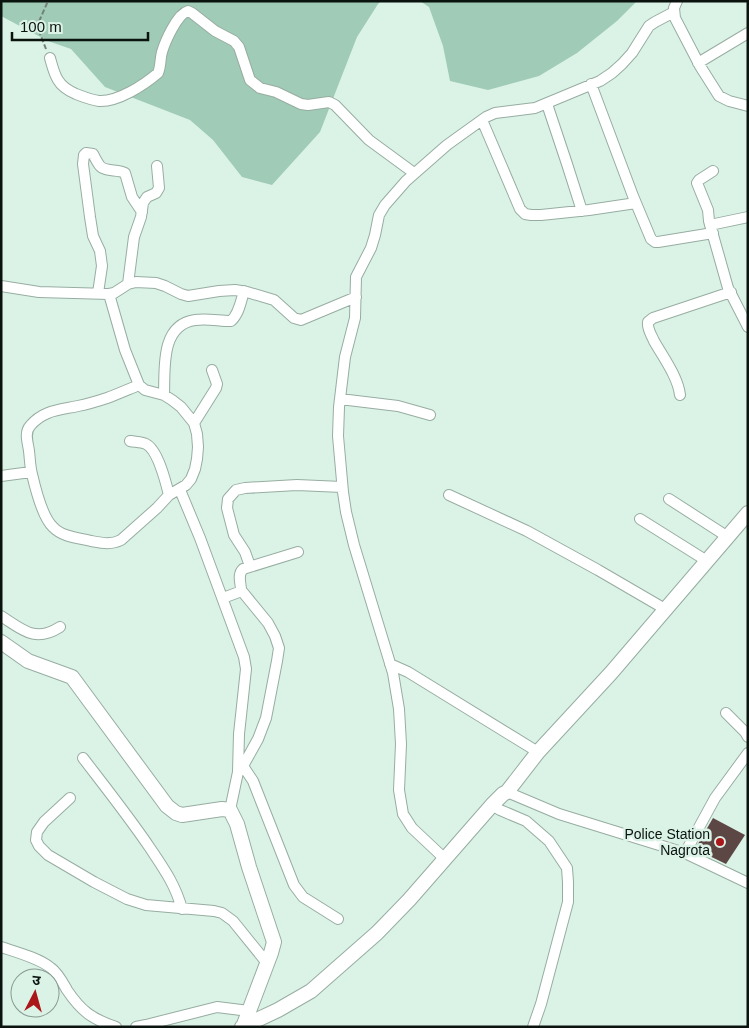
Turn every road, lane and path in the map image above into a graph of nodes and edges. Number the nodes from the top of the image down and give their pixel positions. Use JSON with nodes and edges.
{"nodes":[{"id":1,"x":48,"y":1,"type":"edge"},
{"id":2,"x":676,"y":1,"type":"edge"},
{"id":3,"x":674,"y":12,"type":"junction"},
{"id":4,"x":748,"y":33,"type":"edge"},
{"id":5,"x":50,"y":58,"type":"joint"},
{"id":6,"x":698,"y":62,"type":"junction"},
{"id":7,"x":591,"y":84,"type":"junction"},
{"id":8,"x":547,"y":104,"type":"junction"},
{"id":9,"x":748,"y":106,"type":"edge"},
{"id":10,"x":482,"y":120,"type":"junction"},
{"id":11,"x":157,"y":166,"type":"dead end"},
{"id":12,"x":713,"y":171,"type":"dead end"},
{"id":13,"x":414,"y":174,"type":"junction"},
{"id":14,"x":636,"y":203,"type":"junction"},
{"id":15,"x":582,"y":211,"type":"junction"},
{"id":16,"x":142,"y":212,"type":"junction"},
{"id":17,"x":748,"y":217,"type":"edge"},
{"id":18,"x":712,"y":229,"type":"junction"},
{"id":19,"x":128,"y":284,"type":"junction"},
{"id":20,"x":1,"y":286,"type":"edge"},
{"id":21,"x":244,"y":291,"type":"junction"},
{"id":22,"x":730,"y":292,"type":"junction"},
{"id":23,"x":104,"y":294,"type":"junction"},
{"id":24,"x":356,"y":297,"type":"junction"},
{"id":25,"x":748,"y":327,"type":"edge"},
{"id":26,"x":212,"y":370,"type":"dead end"},
{"id":27,"x":139,"y":385,"type":"junction"},
{"id":28,"x":680,"y":395,"type":"dead end"},
{"id":29,"x":164,"y":396,"type":"junction"},
{"id":30,"x":340,"y":399,"type":"junction"},
{"id":31,"x":430,"y":415,"type":"dead end"},
{"id":32,"x":194,"y":423,"type":"junction"},
{"id":33,"x":130,"y":441,"type":"dead end"},
{"id":34,"x":31,"y":472,"type":"junction"},
{"id":35,"x":1,"y":476,"type":"edge"},
{"id":36,"x":342,"y":487,"type":"junction"},
{"id":37,"x":180,"y":490,"type":"junction"},
{"id":38,"x":169,"y":495,"type":"junction"},
{"id":39,"x":450,"y":495,"type":"dead end"},
{"id":40,"x":669,"y":499,"type":"dead end"},
{"id":41,"x":748,"y":514,"type":"edge"},
{"id":42,"x":640,"y":519,"type":"dead end"},
{"id":43,"x":728,"y":537,"type":"junction"},
{"id":44,"x":298,"y":552,"type":"dead end"},
{"id":45,"x":707,"y":561,"type":"junction"},
{"id":46,"x":250,"y":566,"type":"junction"},
{"id":47,"x":241,"y":590,"type":"junction"},
{"id":48,"x":223,"y":598,"type":"junction"},
{"id":49,"x":665,"y":610,"type":"junction"},
{"id":50,"x":1,"y":616,"type":"edge"},
{"id":51,"x":60,"y":626,"type":"dead end"},
{"id":52,"x":1,"y":642,"type":"edge"},
{"id":53,"x":390,"y":664,"type":"junction"},
{"id":54,"x":726,"y":713,"type":"dead end"},
{"id":55,"x":748,"y":737,"type":"edge"},
{"id":56,"x":538,"y":752,"type":"junction"},
{"id":57,"x":748,"y":752,"type":"edge"},
{"id":58,"x":83,"y":758,"type":"dead end"},
{"id":59,"x":241,"y":764,"type":"junction"},
{"id":60,"x":507,"y":792,"type":"junction"},
{"id":61,"x":70,"y":798,"type":"dead end"},
{"id":62,"x":492,"y":805,"type":"junction"},
{"id":63,"x":230,"y":810,"type":"junction"},
{"id":64,"x":685,"y":853,"type":"junction"},
{"id":65,"x":445,"y":860,"type":"junction"},
{"id":66,"x":748,"y":883,"type":"edge"},
{"id":67,"x":182,"y":909,"type":"junction"},
{"id":68,"x":338,"y":920,"type":"dead end"},
{"id":69,"x":1,"y":947,"type":"edge"},
{"id":70,"x":267,"y":963,"type":"junction"},
{"id":71,"x":249,"y":1010,"type":"junction"},
{"id":72,"x":116,"y":1027,"type":"edge"},
{"id":73,"x":136,"y":1027,"type":"edge"},
{"id":74,"x":242,"y":1027,"type":"edge"},
{"id":75,"x":533,"y":1027,"type":"edge"}],
"edges":[{"from":1,"to":5,"type":"path"},
{"from":2,"to":3,"type":"street"},
{"from":3,"to":6,"type":"street"},
{"from":3,"to":7,"type":"street"},
{"from":4,"to":6,"type":"street"},
{"from":5,"to":13,"type":"street"},
{"from":6,"to":9,"type":"street"},
{"from":7,"to":8,"type":"street"},
{"from":7,"to":14,"type":"street"},
{"from":8,"to":10,"type":"street"},
{"from":8,"to":15,"type":"street"},
{"from":10,"to":13,"type":"street"},
{"from":10,"to":15,"type":"street"},
{"from":11,"to":16,"type":"street"},
{"from":12,"to":18,"type":"street"},
{"from":13,"to":24,"type":"street"},
{"from":14,"to":15,"type":"street"},
{"from":14,"to":18,"type":"street"},
{"from":16,"to":19,"type":"street"},
{"from":16,"to":23,"type":"street"},
{"from":17,"to":18,"type":"street"},
{"from":18,"to":22,"type":"street"},
{"from":19,"to":21,"type":"street"},
{"from":19,"to":23,"type":"street"},
{"from":20,"to":23,"type":"street"},
{"from":21,"to":24,"type":"street"},
{"from":21,"to":29,"type":"street"},
{"from":22,"to":25,"type":"street"},
{"from":22,"to":28,"type":"street"},
{"from":23,"to":27,"type":"street"},
{"from":24,"to":30,"type":"street"},
{"from":26,"to":32,"type":"street"},
{"from":27,"to":29,"type":"street"},
{"from":27,"to":34,"type":"street"},
{"from":29,"to":32,"type":"street"},
{"from":30,"to":31,"type":"street"},
{"from":30,"to":36,"type":"street"},
{"from":32,"to":37,"type":"street"},
{"from":33,"to":38,"type":"street"},
{"from":34,"to":35,"type":"street"},
{"from":34,"to":38,"type":"street"},
{"from":36,"to":46,"type":"street"},
{"from":36,"to":53,"type":"street"},
{"from":37,"to":38,"type":"street"},
{"from":37,"to":48,"type":"street"},
{"from":39,"to":49,"type":"street"},
{"from":40,"to":43,"type":"street"},
{"from":41,"to":43,"type":"main road"},
{"from":42,"to":45,"type":"street"},
{"from":43,"to":45,"type":"main road"},
{"from":44,"to":46,"type":"street"},
{"from":45,"to":49,"type":"main road"},
{"from":46,"to":47,"type":"street"},
{"from":47,"to":48,"type":"street"},
{"from":47,"to":59,"type":"street"},
{"from":48,"to":59,"type":"street"},
{"from":49,"to":56,"type":"main road"},
{"from":50,"to":51,"type":"street"},
{"from":52,"to":63,"type":"main road"},
{"from":53,"to":56,"type":"street"},
{"from":53,"to":65,"type":"street"},
{"from":54,"to":55,"type":"street"},
{"from":56,"to":60,"type":"main road"},
{"from":57,"to":64,"type":"street"},
{"from":58,"to":67,"type":"street"},
{"from":59,"to":63,"type":"street"},
{"from":59,"to":68,"type":"street"},
{"from":60,"to":62,"type":"main road"},
{"from":60,"to":64,"type":"street"},
{"from":61,"to":67,"type":"street"},
{"from":62,"to":65,"type":"main road"},
{"from":62,"to":75,"type":"street"},
{"from":63,"to":70,"type":"main road"},
{"from":64,"to":66,"type":"street"},
{"from":65,"to":74,"type":"main road"},
{"from":67,"to":70,"type":"street"},
{"from":69,"to":72,"type":"street"},
{"from":70,"to":71,"type":"main road"},
{"from":71,"to":73,"type":"street"},
{"from":71,"to":74,"type":"main road"}]}
